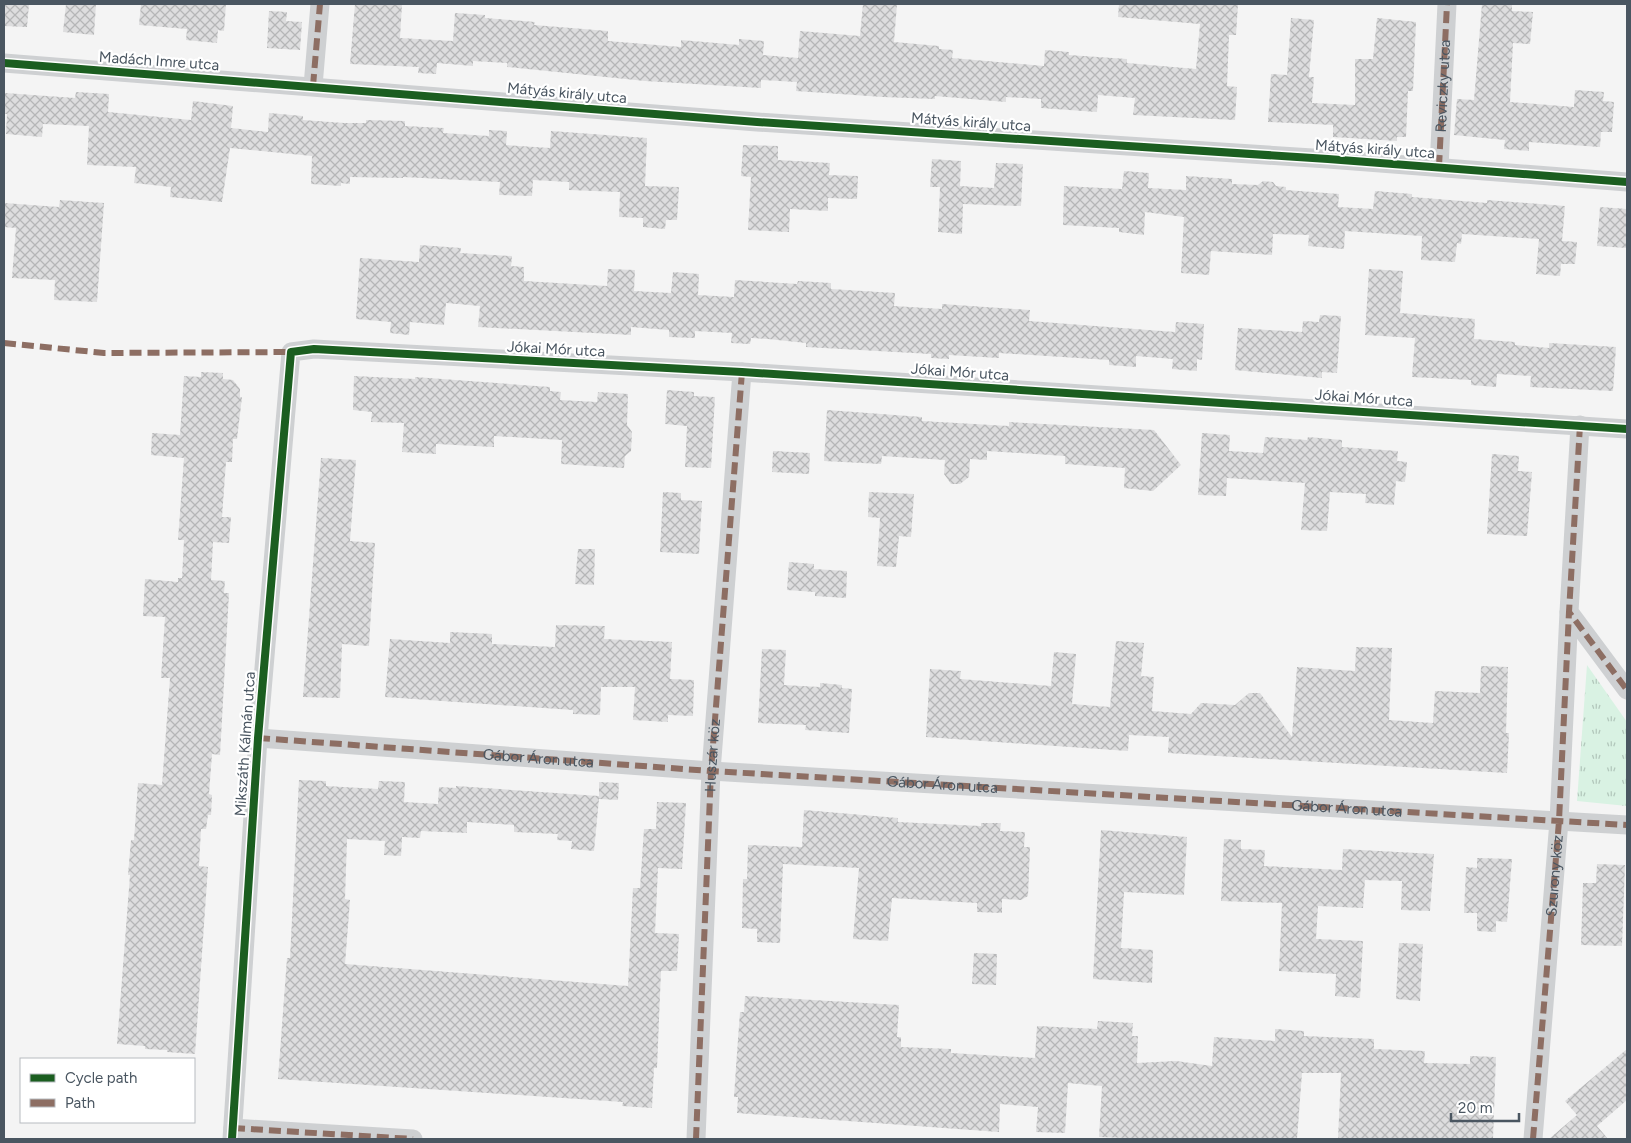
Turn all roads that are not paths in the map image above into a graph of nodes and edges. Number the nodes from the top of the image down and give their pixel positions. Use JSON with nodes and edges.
{"nodes":[{"id":1,"x":320,"y":4,"type":"edge"},
{"id":2,"x":1447,"y":4,"type":"edge"},
{"id":3,"x":4,"y":63,"type":"edge"},
{"id":4,"x":313,"y":86,"type":"junction"},
{"id":5,"x":1440,"y":167,"type":"junction"},
{"id":6,"x":1627,"y":182,"type":"edge"},
{"id":7,"x":291,"y":352,"type":"joint"},
{"id":8,"x":742,"y":372,"type":"junction"},
{"id":9,"x":1580,"y":426,"type":"junction"},
{"id":10,"x":1627,"y":429,"type":"edge"},
{"id":11,"x":1569,"y":612,"type":"junction"},
{"id":12,"x":1627,"y":690,"type":"edge"},
{"id":13,"x":258,"y":738,"type":"junction"},
{"id":14,"x":711,"y":771,"type":"junction"},
{"id":15,"x":1559,"y":820,"type":"junction"},
{"id":16,"x":1627,"y":825,"type":"edge"},
{"id":17,"x":232,"y":1134,"type":"edge"},
{"id":18,"x":413,"y":1139,"type":"edge"},
{"id":19,"x":696,"y":1139,"type":"edge"},
{"id":20,"x":1533,"y":1139,"type":"edge"}],
"edges":[{"from":1,"to":4,"type":"street"},
{"from":2,"to":5,"type":"street","name":"Reviczky utca"},
{"from":3,"to":4,"type":"street","name":"Madách Imre utca"},
{"from":4,"to":5,"type":"street","name":"Mátyás király utca"},
{"from":5,"to":6,"type":"street","name":"Mátyás király utca"},
{"from":7,"to":8,"type":"street","name":"Jókai Mór utca"},
{"from":7,"to":13,"type":"street","name":"Mikszáth Kálmán utca"},
{"from":8,"to":9,"type":"street","name":"Jókai Mór utca"},
{"from":8,"to":14,"type":"street","name":"Huszár köz"},
{"from":9,"to":10,"type":"street","name":"Jókai Mór utca"},
{"from":9,"to":11,"type":"street"},
{"from":11,"to":12,"type":"street"},
{"from":11,"to":15,"type":"street","name":"Szurony köz"},
{"from":13,"to":14,"type":"street","name":"Gábor Áron utca"},
{"from":13,"to":17,"type":"street","name":"Mikszáth Kálmán utca"},
{"from":14,"to":15,"type":"street","name":"Gábor Áron utca"},
{"from":14,"to":19,"type":"street","name":"Huszár köz"},
{"from":15,"to":16,"type":"street","name":"Gábor Áron utca"},
{"from":15,"to":20,"type":"street","name":"Szurony köz"},
{"from":17,"to":18,"type":"street"}]}
